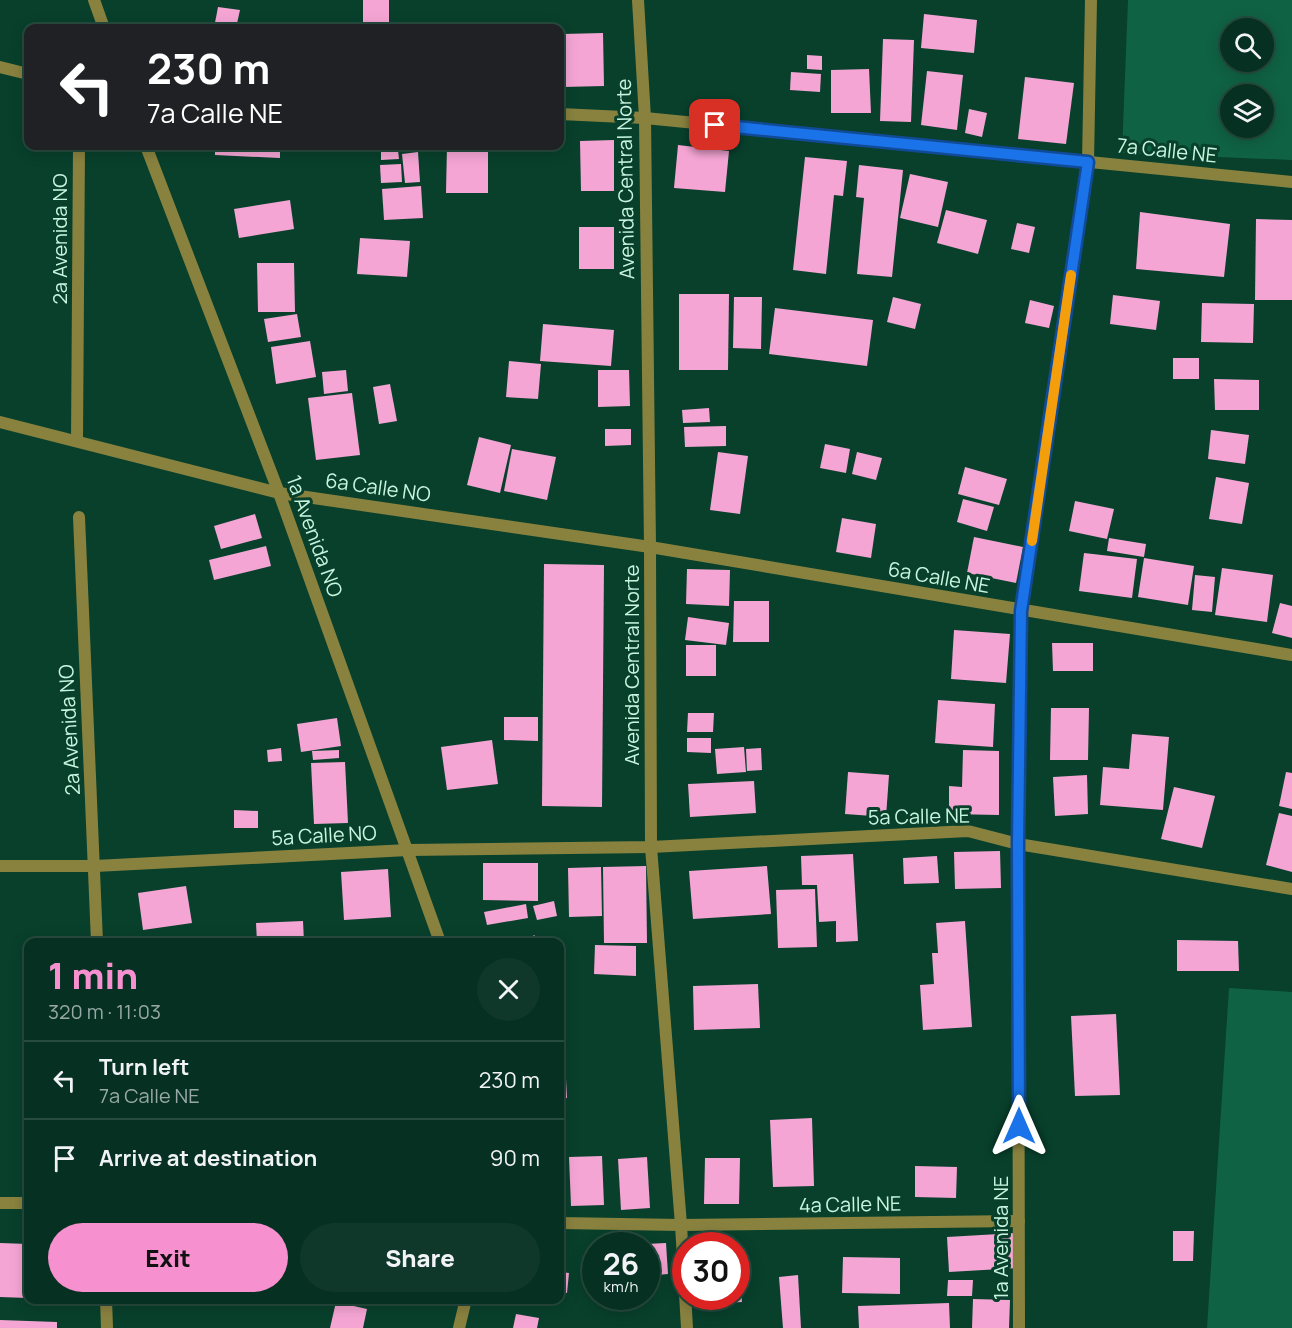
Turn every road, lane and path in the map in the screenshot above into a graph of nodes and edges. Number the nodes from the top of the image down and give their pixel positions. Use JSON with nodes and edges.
{"nodes":[{"id":1,"x":94,"y":0,"type":"edge"},
{"id":2,"x":638,"y":0,"type":"edge"},
{"id":3,"x":1091,"y":0,"type":"edge"},
{"id":4,"x":103,"y":24,"type":"edge"},
{"id":5,"x":0,"y":67,"type":"edge"},
{"id":6,"x":24,"y":74,"type":"edge"},
{"id":7,"x":564,"y":114,"type":"edge"},
{"id":8,"x":645,"y":118,"type":"junction"},
{"id":9,"x":79,"y":150,"type":"edge"},
{"id":10,"x":148,"y":150,"type":"edge"},
{"id":11,"x":1088,"y":162,"type":"junction"},
{"id":12,"x":1292,"y":182,"type":"edge"},
{"id":13,"x":0,"y":422,"type":"edge"},
{"id":14,"x":77,"y":441,"type":"junction"},
{"id":15,"x":279,"y":492,"type":"junction"},
{"id":16,"x":79,"y":517,"type":"dead end"},
{"id":17,"x":650,"y":548,"type":"junction"},
{"id":18,"x":1021,"y":611,"type":"junction"},
{"id":19,"x":1292,"y":656,"type":"edge"},
{"id":20,"x":1018,"y":844,"type":"junction"},
{"id":21,"x":651,"y":847,"type":"junction"},
{"id":22,"x":408,"y":850,"type":"junction"},
{"id":23,"x":0,"y":866,"type":"edge"},
{"id":24,"x":95,"y":866,"type":"junction"},
{"id":25,"x":1292,"y":889,"type":"edge"},
{"id":26,"x":97,"y":938,"type":"edge"},
{"id":27,"x":439,"y":938,"type":"edge"},
{"id":28,"x":0,"y":1203,"type":"edge"},
{"id":29,"x":24,"y":1203,"type":"edge"},
{"id":30,"x":1019,"y":1221,"type":"junction"},
{"id":31,"x":564,"y":1223,"type":"edge"},
{"id":32,"x":681,"y":1225,"type":"junction"},
{"id":33,"x":106,"y":1304,"type":"edge"},
{"id":34,"x":465,"y":1304,"type":"edge"},
{"id":35,"x":107,"y":1328,"type":"edge"},
{"id":36,"x":459,"y":1328,"type":"edge"},
{"id":37,"x":687,"y":1328,"type":"edge"},
{"id":38,"x":1019,"y":1328,"type":"edge"}],
"edges":[{"from":1,"to":4,"type":"street"},
{"from":2,"to":8,"type":"street","name":"Avenida Central Norte"},
{"from":3,"to":11,"type":"street","name":"1a Avenida NE"},
{"from":5,"to":6,"type":"street"},
{"from":7,"to":8,"type":"street","name":"7a Calle NE"},
{"from":8,"to":11,"type":"street","name":"7a Calle NE"},
{"from":8,"to":17,"type":"street","name":"Avenida Central Norte"},
{"from":9,"to":14,"type":"street","name":"2a Avenida NO"},
{"from":10,"to":15,"type":"street","name":"1a Avenida NO"},
{"from":11,"to":12,"type":"street","name":"7a Calle NE"},
{"from":11,"to":18,"type":"street","name":"1a Avenida NE"},
{"from":13,"to":14,"type":"street","name":"6a Calle NO"},
{"from":14,"to":15,"type":"street","name":"6a Calle NO"},
{"from":15,"to":17,"type":"street","name":"6a Calle NO"},
{"from":15,"to":22,"type":"street","name":"1a Avenida NO"},
{"from":16,"to":24,"type":"street","name":"2a Avenida NO"},
{"from":17,"to":18,"type":"street","name":"6a Calle NE"},
{"from":17,"to":21,"type":"street","name":"Avenida Central Norte"},
{"from":18,"to":19,"type":"street","name":"6a Calle NE"},
{"from":18,"to":20,"type":"street","name":"1a Avenida NE"},
{"from":20,"to":21,"type":"street","name":"5a Calle NE"},
{"from":20,"to":25,"type":"street","name":"5a Calle NE"},
{"from":20,"to":30,"type":"street","name":"1a Avenida NE"},
{"from":21,"to":22,"type":"street","name":"5a Calle NO"},
{"from":21,"to":32,"type":"street","name":"Avenida Central Norte"},
{"from":22,"to":24,"type":"street","name":"5a Calle NO"},
{"from":22,"to":27,"type":"street","name":"1a Avenida NO"},
{"from":23,"to":24,"type":"street","name":"5a Calle NO"},
{"from":24,"to":26,"type":"street","name":"2a Avenida NO"},
{"from":28,"to":29,"type":"street"},
{"from":30,"to":32,"type":"street","name":"4a Calle NE"},
{"from":30,"to":38,"type":"street","name":"1a Avenida NE"},
{"from":31,"to":32,"type":"street","name":"4a Calle NE"},
{"from":32,"to":37,"type":"street","name":"Avenida Central Norte"},
{"from":33,"to":35,"type":"street"},
{"from":34,"to":36,"type":"street"}]}
